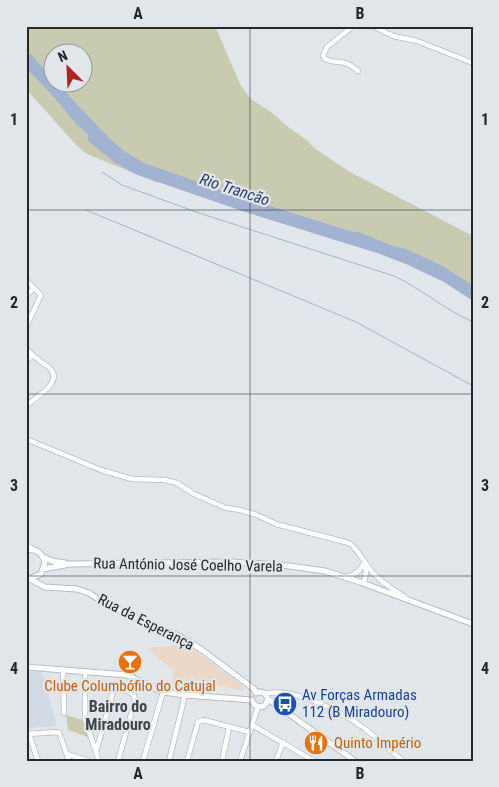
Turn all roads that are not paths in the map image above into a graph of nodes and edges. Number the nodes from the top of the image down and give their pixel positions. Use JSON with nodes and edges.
{"nodes":[{"id":1,"x":353,"y":26,"type":"edge"},
{"id":2,"x":373,"y":26,"type":"edge"},
{"id":3,"x":473,"y":63,"type":"edge"},
{"id":4,"x":358,"y":70,"type":"dead end"},
{"id":5,"x":26,"y":280,"type":"edge"},
{"id":6,"x":34,"y":288,"type":"junction"},
{"id":7,"x":26,"y":296,"type":"edge"},
{"id":8,"x":26,"y":327,"type":"edge"},
{"id":9,"x":26,"y":348,"type":"edge"},
{"id":10,"x":32,"y":356,"type":"junction"},
{"id":11,"x":26,"y":361,"type":"edge"},
{"id":12,"x":26,"y":406,"type":"edge"},
{"id":13,"x":26,"y":439,"type":"edge"},
{"id":14,"x":26,"y":545,"type":"edge"},
{"id":15,"x":33,"y":549,"type":"junction"},
{"id":16,"x":26,"y":550,"type":"edge"},
{"id":17,"x":43,"y":557,"type":"junction"},
{"id":18,"x":365,"y":562,"type":"junction"},
{"id":19,"x":70,"y":564,"type":"junction"},
{"id":20,"x":42,"y":571,"type":"junction"},
{"id":21,"x":346,"y":577,"type":"junction"},
{"id":22,"x":28,"y":578,"type":"edge"},
{"id":23,"x":364,"y":583,"type":"junction"},
{"id":24,"x":52,"y":587,"type":"junction"},
{"id":25,"x":408,"y":598,"type":"junction"},
{"id":26,"x":473,"y":624,"type":"edge"},
{"id":27,"x":26,"y":667,"type":"edge"},
{"id":28,"x":63,"y":670,"type":"junction"},
{"id":29,"x":86,"y":672,"type":"junction"},
{"id":30,"x":163,"y":692,"type":"junction"},
{"id":31,"x":256,"y":693,"type":"junction"},
{"id":32,"x":185,"y":695,"type":"junction"},
{"id":33,"x":266,"y":699,"type":"junction"},
{"id":34,"x":252,"y":700,"type":"junction"},
{"id":35,"x":258,"y":707,"type":"junction"},
{"id":36,"x":64,"y":713,"type":"dead end"},
{"id":37,"x":252,"y":725,"type":"junction"},
{"id":38,"x":229,"y":728,"type":"junction"},
{"id":39,"x":249,"y":732,"type":"junction"},
{"id":40,"x":27,"y":734,"type":"edge"},
{"id":41,"x":282,"y":742,"type":"junction"},
{"id":42,"x":96,"y":752,"type":"junction"},
{"id":43,"x":67,"y":754,"type":"junction"},
{"id":44,"x":312,"y":760,"type":"edge"},
{"id":45,"x":38,"y":761,"type":"edge"},
{"id":46,"x":69,"y":761,"type":"edge"},
{"id":47,"x":88,"y":761,"type":"edge"},
{"id":48,"x":99,"y":761,"type":"edge"},
{"id":49,"x":118,"y":761,"type":"edge"},
{"id":50,"x":143,"y":761,"type":"edge"},
{"id":51,"x":169,"y":761,"type":"edge"},
{"id":52,"x":187,"y":761,"type":"edge"},
{"id":53,"x":222,"y":761,"type":"edge"},
{"id":54,"x":240,"y":761,"type":"edge"},
{"id":55,"x":276,"y":761,"type":"edge"},
{"id":56,"x":355,"y":761,"type":"edge"},
{"id":57,"x":403,"y":761,"type":"edge"}],
"edges":[{"from":1,"to":4,"type":"street"},
{"from":2,"to":3,"type":"street"},
{"from":5,"to":6,"type":"street"},
{"from":6,"to":7,"type":"street"},
{"from":6,"to":8,"type":"street"},
{"from":9,"to":10,"type":"street"},
{"from":10,"to":11,"type":"street"},
{"from":10,"to":12,"type":"street"},
{"from":13,"to":18,"type":"street"},
{"from":14,"to":15,"type":"street"},
{"from":15,"to":16,"type":"street"},
{"from":15,"to":17,"type":"street"},
{"from":17,"to":19,"type":"street","name":"Rua António José Coelho Varela"},
{"from":17,"to":20,"type":"street"},
{"from":18,"to":21,"type":"street"},
{"from":18,"to":23,"type":"street"},
{"from":18,"to":25,"type":"street"},
{"from":19,"to":20,"type":"street","name":"Rua António José Coelho Varela"},
{"from":19,"to":21,"type":"street","name":"Rua António José Coelho Varela"},
{"from":20,"to":22,"type":"street","name":"Rua António José Coelho Varela"},
{"from":20,"to":24,"type":"street"},
{"from":21,"to":23,"type":"street","name":"Rua António José Coelho Varela"},
{"from":22,"to":24,"type":"street","name":"Rua da Esperança"},
{"from":23,"to":25,"type":"street","name":"Rua António José Coelho Varela"},
{"from":24,"to":31,"type":"street","name":"Rua da Esperança"},
{"from":25,"to":26,"type":"street","name":"Rua António José Coelho Varela"},
{"from":27,"to":28,"type":"street"},
{"from":28,"to":29,"type":"street"},
{"from":28,"to":36,"type":"street"},
{"from":29,"to":30,"type":"street"},
{"from":29,"to":42,"type":"street"},
{"from":30,"to":32,"type":"street"},
{"from":30,"to":50,"type":"street"},
{"from":31,"to":33,"type":"street"},
{"from":31,"to":34,"type":"street"},
{"from":32,"to":34,"type":"street"},
{"from":32,"to":51,"type":"street"},
{"from":33,"to":35,"type":"street"},
{"from":33,"to":56,"type":"street"},
{"from":33,"to":57,"type":"street"},
{"from":34,"to":35,"type":"street"},
{"from":35,"to":37,"type":"street"},
{"from":37,"to":39,"type":"street"},
{"from":37,"to":41,"type":"street"},
{"from":38,"to":39,"type":"street"},
{"from":38,"to":52,"type":"street"},
{"from":38,"to":53,"type":"street"},
{"from":39,"to":54,"type":"street"},
{"from":40,"to":43,"type":"street"},
{"from":40,"to":45,"type":"street"},
{"from":41,"to":44,"type":"street"},
{"from":41,"to":55,"type":"street"},
{"from":42,"to":48,"type":"street"},
{"from":42,"to":49,"type":"street"},
{"from":43,"to":46,"type":"street"},
{"from":43,"to":47,"type":"street"}]}
